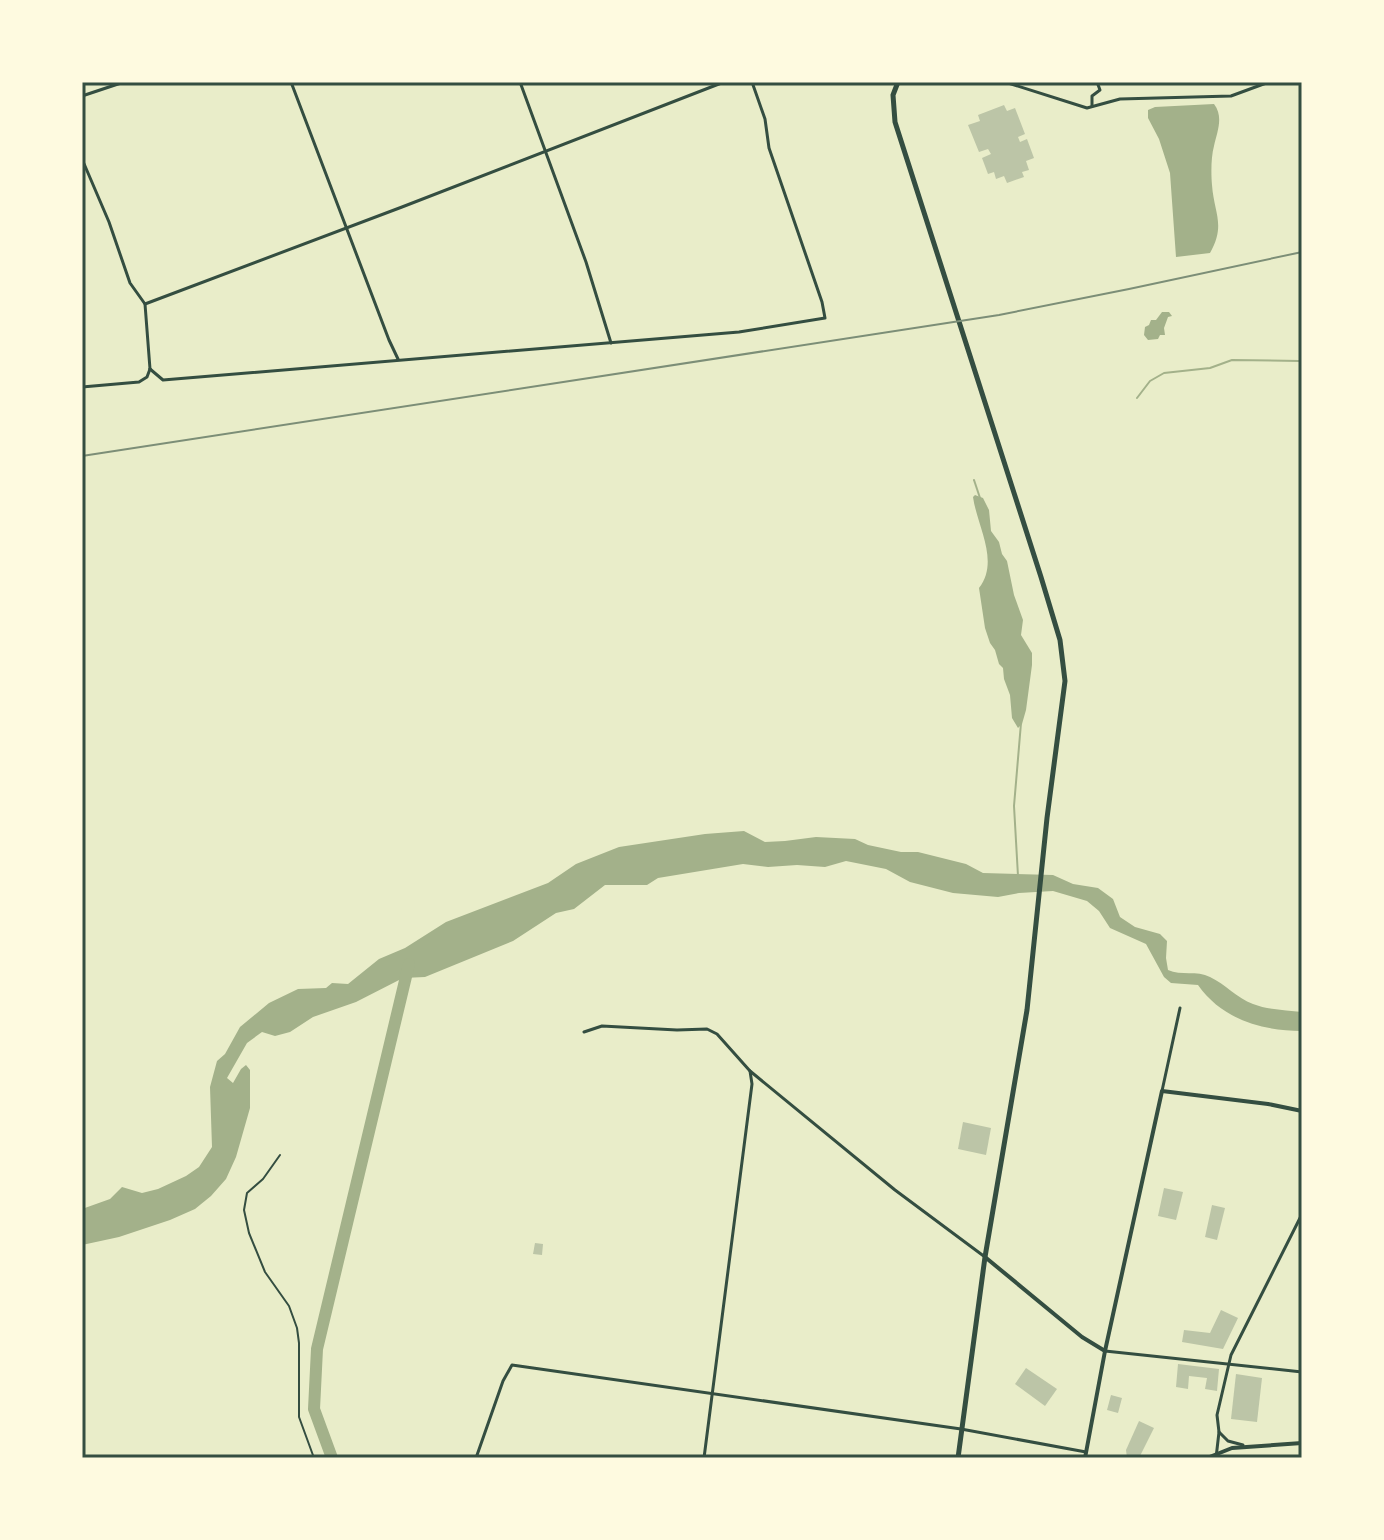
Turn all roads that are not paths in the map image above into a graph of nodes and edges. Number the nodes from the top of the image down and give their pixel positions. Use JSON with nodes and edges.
{"nodes":[{"id":1,"x":124,"y":82,"type":"edge"},
{"id":2,"x":291,"y":82,"type":"edge"},
{"id":3,"x":520,"y":82,"type":"edge"},
{"id":4,"x":724,"y":82,"type":"edge"},
{"id":5,"x":752,"y":82,"type":"edge"},
{"id":6,"x":1005,"y":82,"type":"edge"},
{"id":7,"x":1097,"y":82,"type":"edge"},
{"id":8,"x":1269,"y":82,"type":"edge"},
{"id":9,"x":895,"y":83,"type":"edge"},
{"id":10,"x":82,"y":96,"type":"edge"},
{"id":11,"x":1092,"y":106,"type":"junction"},
{"id":12,"x":545,"y":151,"type":"junction"},
{"id":13,"x":82,"y":159,"type":"edge"},
{"id":14,"x":346,"y":228,"type":"junction"},
{"id":15,"x":145,"y":304,"type":"junction"},
{"id":16,"x":611,"y":343,"type":"junction"},
{"id":17,"x":398,"y":359,"type":"junction"},
{"id":18,"x":150,"y":369,"type":"junction"},
{"id":19,"x":82,"y":387,"type":"edge"},
{"id":20,"x":1180,"y":1008,"type":"dead end"},
{"id":21,"x":584,"y":1032,"type":"dead end"},
{"id":22,"x":750,"y":1071,"type":"junction"},
{"id":23,"x":1162,"y":1091,"type":"junction"},
{"id":24,"x":1302,"y":1111,"type":"edge"},
{"id":25,"x":280,"y":1155,"type":"dead end"},
{"id":26,"x":1302,"y":1214,"type":"edge"},
{"id":27,"x":985,"y":1257,"type":"junction"},
{"id":28,"x":1105,"y":1351,"type":"junction"},
{"id":29,"x":1228,"y":1364,"type":"junction"},
{"id":30,"x":1302,"y":1372,"type":"edge"},
{"id":31,"x":712,"y":1394,"type":"junction"},
{"id":32,"x":961,"y":1429,"type":"junction"},
{"id":33,"x":1219,"y":1432,"type":"junction"},
{"id":34,"x":1302,"y":1443,"type":"edge"},
{"id":35,"x":1256,"y":1446,"type":"junction"},
{"id":36,"x":1086,"y":1455,"type":"edge"},
{"id":37,"x":1217,"y":1455,"type":"edge"},
{"id":38,"x":314,"y":1458,"type":"edge"},
{"id":39,"x":476,"y":1458,"type":"edge"},
{"id":40,"x":704,"y":1458,"type":"edge"},
{"id":41,"x":958,"y":1458,"type":"edge"},
{"id":42,"x":1207,"y":1458,"type":"edge"}],
"edges":[{"from":1,"to":10,"type":"street"},
{"from":2,"to":14,"type":"street"},
{"from":3,"to":12,"type":"street"},
{"from":4,"to":12,"type":"street"},
{"from":5,"to":16,"type":"street"},
{"from":6,"to":11,"type":"street"},
{"from":7,"to":11,"type":"street"},
{"from":8,"to":11,"type":"street"},
{"from":9,"to":27,"type":"main road"},
{"from":12,"to":14,"type":"street"},
{"from":12,"to":16,"type":"street"},
{"from":13,"to":15,"type":"street"},
{"from":14,"to":15,"type":"street"},
{"from":14,"to":17,"type":"street"},
{"from":15,"to":18,"type":"street"},
{"from":16,"to":17,"type":"street"},
{"from":17,"to":18,"type":"street"},
{"from":18,"to":19,"type":"street"},
{"from":20,"to":23,"type":"street"},
{"from":21,"to":22,"type":"street"},
{"from":22,"to":27,"type":"street"},
{"from":22,"to":31,"type":"street"},
{"from":23,"to":24,"type":"street"},
{"from":23,"to":28,"type":"street"},
{"from":25,"to":38,"type":"lane"},
{"from":26,"to":29,"type":"street"},
{"from":27,"to":28,"type":"street"},
{"from":27,"to":32,"type":"main road"},
{"from":28,"to":29,"type":"street"},
{"from":28,"to":36,"type":"street"},
{"from":29,"to":30,"type":"street"},
{"from":29,"to":33,"type":"street"},
{"from":31,"to":32,"type":"street"},
{"from":31,"to":39,"type":"street"},
{"from":31,"to":40,"type":"street"},
{"from":32,"to":36,"type":"street"},
{"from":32,"to":41,"type":"main road"},
{"from":33,"to":35,"type":"street"},
{"from":33,"to":37,"type":"street"},
{"from":34,"to":35,"type":"street"},
{"from":35,"to":37,"type":"street"},
{"from":37,"to":42,"type":"street"}]}
